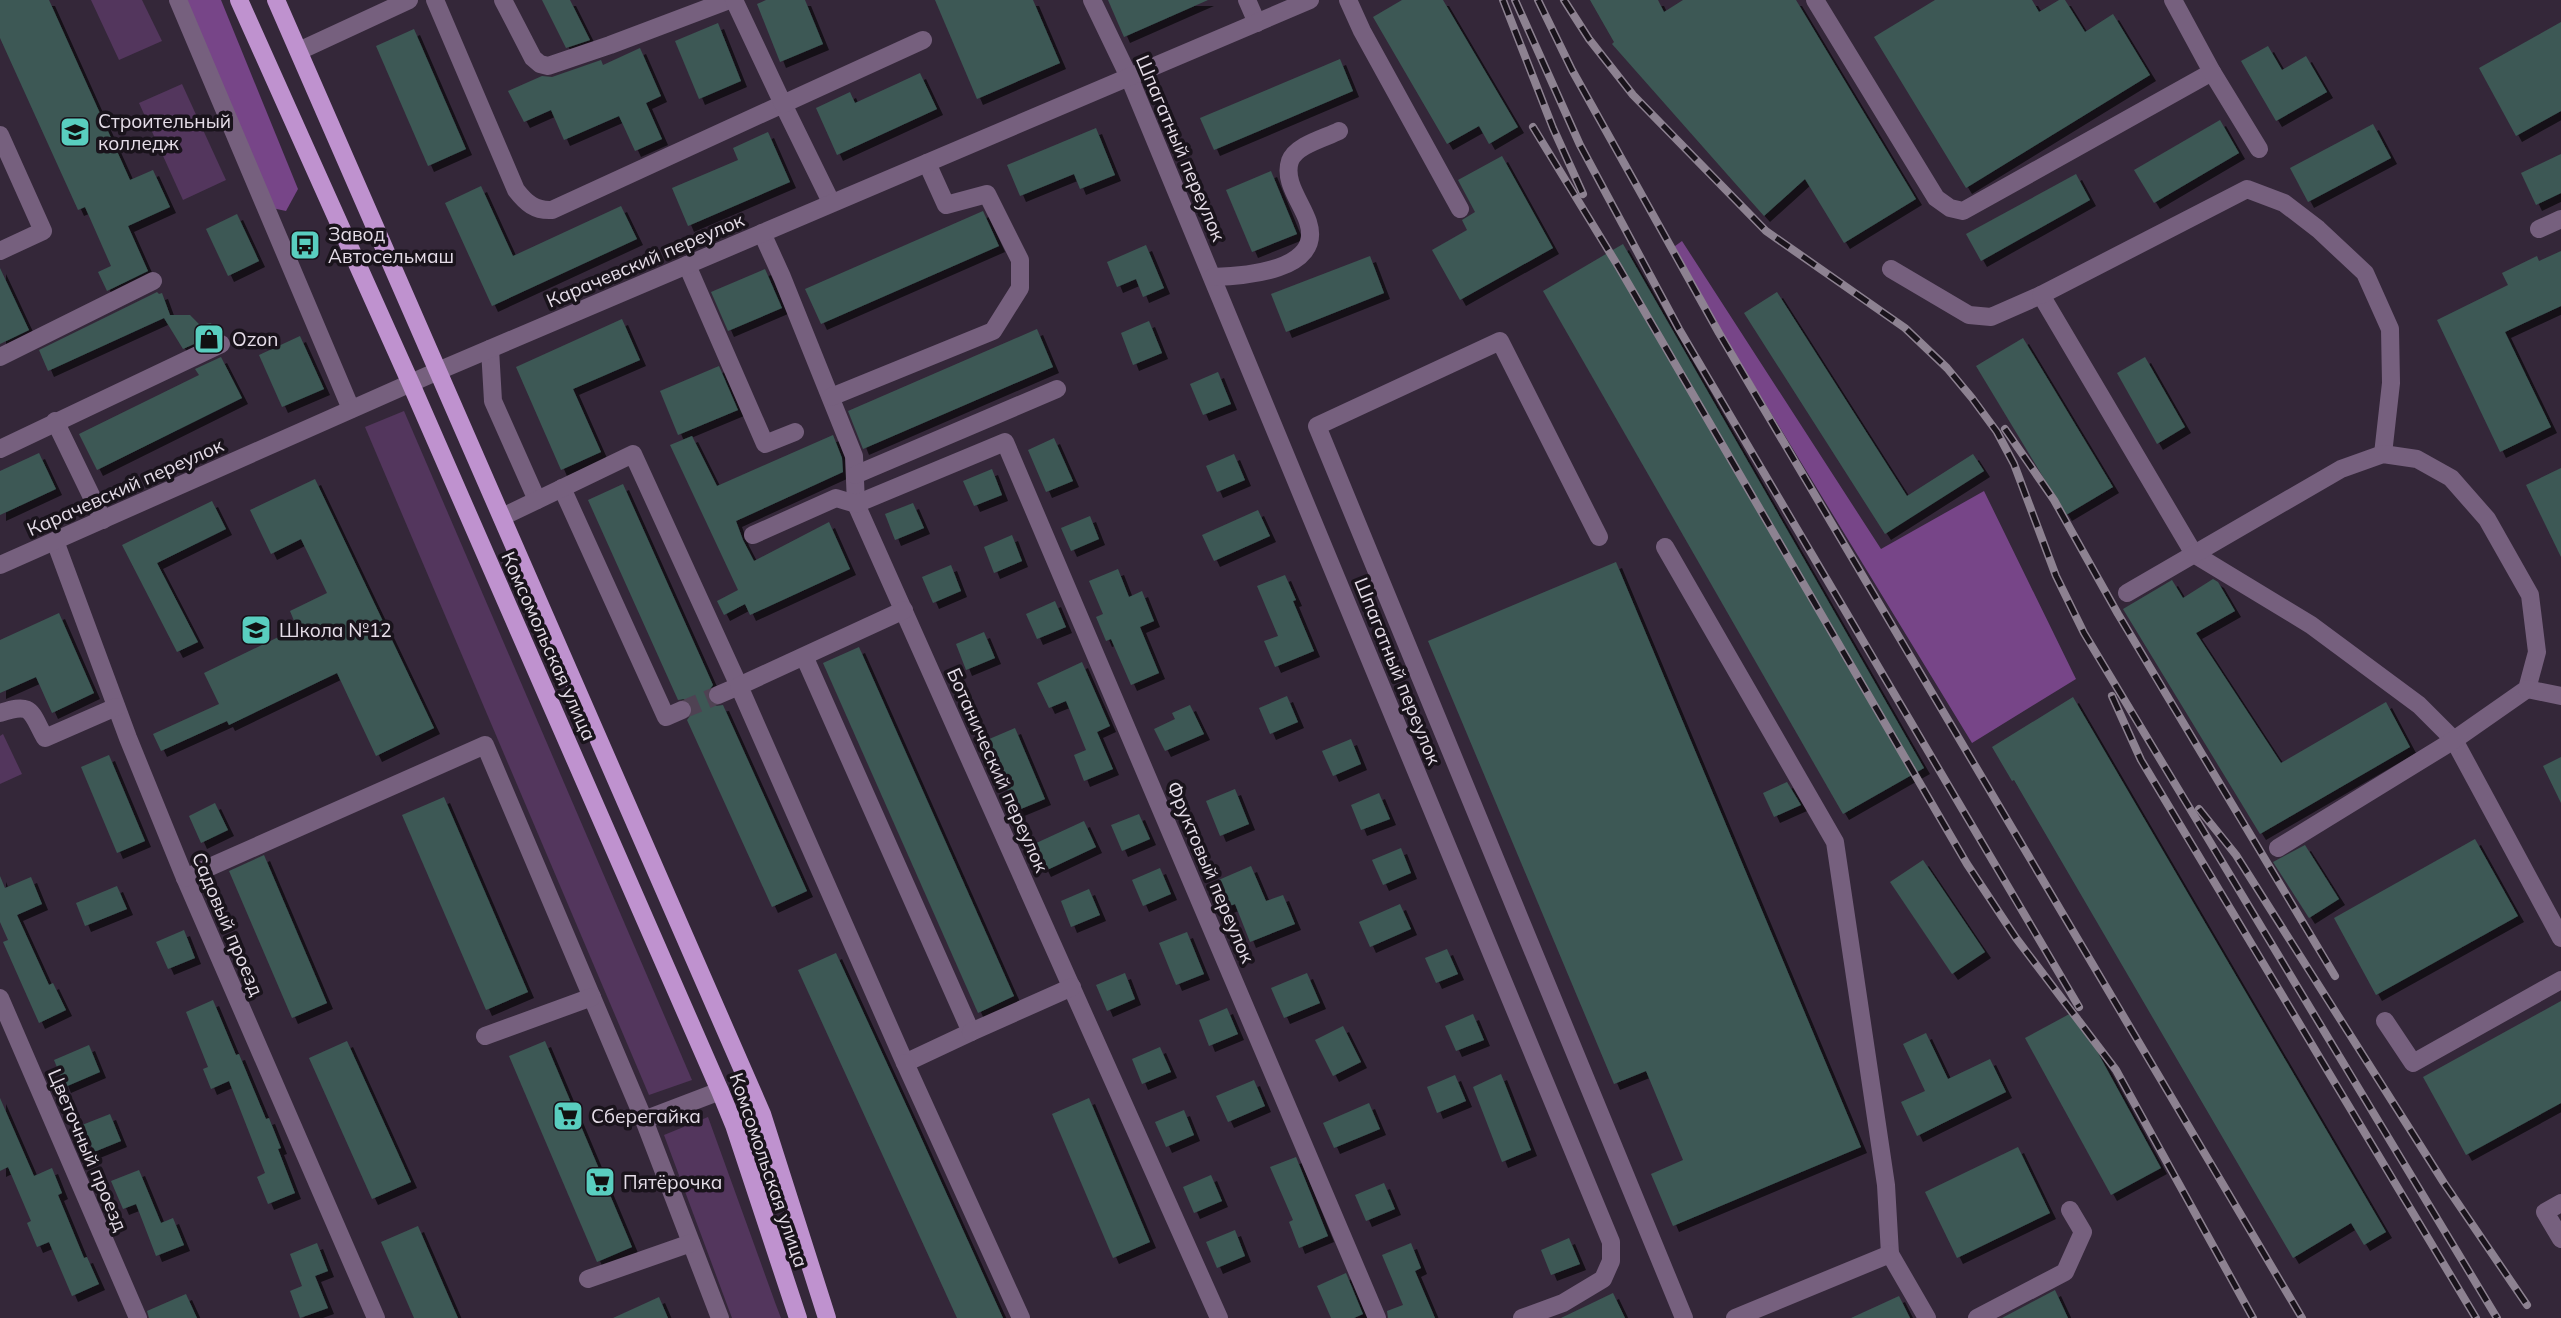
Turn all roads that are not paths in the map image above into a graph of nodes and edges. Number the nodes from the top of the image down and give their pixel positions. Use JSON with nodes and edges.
{"nodes":[{"id":1,"x":178,"y":0,"type":"edge"},
{"id":2,"x":239,"y":0,"type":"edge"},
{"id":3,"x":276,"y":0,"type":"edge"},
{"id":4,"x":409,"y":0,"type":"edge"},
{"id":5,"x":435,"y":0,"type":"edge"},
{"id":6,"x":503,"y":0,"type":"edge"},
{"id":7,"x":732,"y":0,"type":"edge"},
{"id":8,"x":1092,"y":0,"type":"edge"},
{"id":9,"x":1247,"y":0,"type":"edge"},
{"id":10,"x":1310,"y":0,"type":"edge"},
{"id":11,"x":1348,"y":0,"type":"edge"},
{"id":12,"x":1815,"y":0,"type":"edge"},
{"id":13,"x":2173,"y":0,"type":"edge"},
{"id":14,"x":1257,"y":23,"type":"junction"},
{"id":15,"x":923,"y":40,"type":"dead end"},
{"id":16,"x":299,"y":51,"type":"junction"},
{"id":17,"x":2212,"y":72,"type":"junction"},
{"id":18,"x":1129,"y":77,"type":"junction"},
{"id":19,"x":783,"y":104,"type":"junction"},
{"id":20,"x":1339,"y":131,"type":"dead end"},
{"id":21,"x":0,"y":135,"type":"edge"},
{"id":22,"x":2259,"y":149,"type":"dead end"},
{"id":23,"x":928,"y":163,"type":"junction"},
{"id":24,"x":831,"y":202,"type":"junction"},
{"id":25,"x":1460,"y":209,"type":"dead end"},
{"id":26,"x":2561,"y":219,"type":"edge"},
{"id":27,"x":2539,"y":229,"type":"dead end"},
{"id":28,"x":762,"y":233,"type":"junction"},
{"id":29,"x":0,"y":251,"type":"edge"},
{"id":30,"x":687,"y":265,"type":"junction"},
{"id":31,"x":1891,"y":269,"type":"dead end"},
{"id":32,"x":1213,"y":277,"type":"junction"},
{"id":33,"x":153,"y":281,"type":"dead end"},
{"id":34,"x":2041,"y":295,"type":"junction"},
{"id":35,"x":221,"y":344,"type":"dead end"},
{"id":36,"x":490,"y":349,"type":"junction"},
{"id":37,"x":0,"y":357,"type":"edge"},
{"id":38,"x":439,"y":371,"type":"junction"},
{"id":39,"x":411,"y":383,"type":"junction"},
{"id":40,"x":1057,"y":389,"type":"dead end"},
{"id":41,"x":831,"y":397,"type":"junction"},
{"id":42,"x":351,"y":409,"type":"junction"},
{"id":43,"x":55,"y":421,"type":"junction"},
{"id":44,"x":795,"y":432,"type":"dead end"},
{"id":45,"x":0,"y":449,"type":"edge"},
{"id":46,"x":2383,"y":454,"type":"junction"},
{"id":47,"x":855,"y":475,"type":"junction"},
{"id":48,"x":562,"y":488,"type":"junction"},
{"id":49,"x":537,"y":500,"type":"junction"},
{"id":50,"x":856,"y":503,"type":"junction"},
{"id":51,"x":502,"y":517,"type":"junction"},
{"id":52,"x":103,"y":520,"type":"junction"},
{"id":53,"x":753,"y":535,"type":"dead end"},
{"id":54,"x":1600,"y":537,"type":"dead end"},
{"id":55,"x":55,"y":541,"type":"junction"},
{"id":56,"x":1665,"y":547,"type":"dead end"},
{"id":57,"x":2194,"y":554,"type":"junction"},
{"id":58,"x":0,"y":565,"type":"edge"},
{"id":59,"x":2127,"y":593,"type":"dead end"},
{"id":60,"x":904,"y":610,"type":"junction"},
{"id":61,"x":804,"y":656,"type":"junction"},
{"id":62,"x":739,"y":686,"type":"junction"},
{"id":63,"x":2526,"y":689,"type":"junction"},
{"id":64,"x":718,"y":695,"type":"tunnel mouth"},
{"id":65,"x":2561,"y":696,"type":"edge"},
{"id":66,"x":116,"y":707,"type":"junction"},
{"id":67,"x":682,"y":710,"type":"tunnel mouth"},
{"id":68,"x":0,"y":713,"type":"edge"},
{"id":69,"x":2455,"y":740,"type":"junction"},
{"id":70,"x":2278,"y":848,"type":"dead end"},
{"id":71,"x":186,"y":878,"type":"junction"},
{"id":72,"x":2561,"y":938,"type":"edge"},
{"id":73,"x":2561,"y":980,"type":"edge"},
{"id":74,"x":1072,"y":987,"type":"junction"},
{"id":75,"x":592,"y":997,"type":"junction"},
{"id":76,"x":0,"y":998,"type":"edge"},
{"id":77,"x":2385,"y":1021,"type":"dead end"},
{"id":78,"x":971,"y":1032,"type":"junction"},
{"id":79,"x":485,"y":1036,"type":"dead end"},
{"id":80,"x":905,"y":1063,"type":"junction"},
{"id":81,"x":720,"y":1091,"type":"junction"},
{"id":82,"x":644,"y":1120,"type":"junction"},
{"id":83,"x":2561,"y":1203,"type":"edge"},
{"id":84,"x":2070,"y":1210,"type":"dead end"},
{"id":85,"x":2561,"y":1239,"type":"edge"},
{"id":86,"x":691,"y":1243,"type":"junction"},
{"id":87,"x":1890,"y":1254,"type":"junction"},
{"id":88,"x":588,"y":1279,"type":"dead end"},
{"id":89,"x":138,"y":1318,"type":"edge"},
{"id":90,"x":376,"y":1318,"type":"edge"},
{"id":91,"x":720,"y":1318,"type":"edge"},
{"id":92,"x":798,"y":1318,"type":"edge"},
{"id":93,"x":827,"y":1318,"type":"edge"},
{"id":94,"x":1021,"y":1318,"type":"edge"},
{"id":95,"x":1219,"y":1318,"type":"edge"},
{"id":96,"x":1377,"y":1318,"type":"edge"},
{"id":97,"x":1522,"y":1318,"type":"edge"},
{"id":98,"x":1684,"y":1318,"type":"edge"},
{"id":99,"x":1735,"y":1318,"type":"edge"},
{"id":100,"x":1927,"y":1318,"type":"edge"},
{"id":101,"x":1977,"y":1318,"type":"edge"}],
"edges":[{"from":1,"to":42,"type":"street"},
{"from":2,"to":39,"type":"main road","name":"Комсомольская улица"},
{"from":3,"to":16,"type":"main road","name":"Комсомольская улица"},
{"from":4,"to":16,"type":"street"},
{"from":5,"to":19,"type":"street"},
{"from":6,"to":7,"type":"street"},
{"from":7,"to":19,"type":"street"},
{"from":8,"to":18,"type":"street","name":"Шпагатный переулок"},
{"from":9,"to":14,"type":"street"},
{"from":10,"to":14,"type":"street","name":"Карачевский переулок"},
{"from":11,"to":25,"type":"street"},
{"from":12,"to":17,"type":"street"},
{"from":13,"to":17,"type":"street"},
{"from":14,"to":18,"type":"street","name":"Карачевский переулок"},
{"from":15,"to":19,"type":"street"},
{"from":16,"to":38,"type":"main road","name":"Комсомольская улица"},
{"from":17,"to":22,"type":"street"},
{"from":18,"to":23,"type":"street","name":"Карачевский переулок"},
{"from":18,"to":32,"type":"street","name":"Шпагатный переулок"},
{"from":19,"to":24,"type":"street"},
{"from":20,"to":32,"type":"street"},
{"from":21,"to":29,"type":"street"},
{"from":23,"to":24,"type":"street","name":"Карачевский переулок"},
{"from":23,"to":41,"type":"street"},
{"from":24,"to":28,"type":"street","name":"Карачевский переулок"},
{"from":26,"to":27,"type":"street"},
{"from":28,"to":30,"type":"street","name":"Карачевский переулок"},
{"from":28,"to":41,"type":"street","name":"Ботанический переулок"},
{"from":30,"to":36,"type":"street","name":"Карачевский переулок"},
{"from":30,"to":44,"type":"street"},
{"from":31,"to":34,"type":"street"},
{"from":32,"to":97,"type":"street","name":"Шпагатный переулок"},
{"from":33,"to":37,"type":"street"},
{"from":34,"to":46,"type":"street"},
{"from":34,"to":57,"type":"street"},
{"from":35,"to":43,"type":"street"},
{"from":36,"to":38,"type":"street","name":"Карачевский переулок"},
{"from":36,"to":49,"type":"street"},
{"from":38,"to":39,"type":"street","name":"Карачевский переулок"},
{"from":38,"to":51,"type":"main road","name":"Комсомольская улица"},
{"from":39,"to":42,"type":"street","name":"Карачевский переулок"},
{"from":39,"to":81,"type":"main road","name":"Комсомольская улица"},
{"from":40,"to":47,"type":"street"},
{"from":41,"to":47,"type":"street","name":"Ботанический переулок"},
{"from":42,"to":52,"type":"street","name":"Карачевский переулок"},
{"from":43,"to":45,"type":"street"},
{"from":43,"to":52,"type":"street"},
{"from":46,"to":57,"type":"street"},
{"from":46,"to":63,"type":"street"},
{"from":47,"to":50,"type":"street","name":"Ботанический переулок"},
{"from":48,"to":49,"type":"street"},
{"from":48,"to":62,"type":"street"},
{"from":48,"to":67,"type":"street"},
{"from":49,"to":51,"type":"street"},
{"from":50,"to":53,"type":"street"},
{"from":50,"to":60,"type":"street","name":"Ботанический переулок"},
{"from":50,"to":96,"type":"street","name":"Фруктовый переулок"},
{"from":51,"to":93,"type":"main road","name":"Комсомольская улица"},
{"from":52,"to":55,"type":"street","name":"Карачевский переулок"},
{"from":54,"to":98,"type":"street"},
{"from":55,"to":58,"type":"street","name":"Карачевский переулок"},
{"from":55,"to":66,"type":"street","name":"Садовый проезд"},
{"from":56,"to":87,"type":"street"},
{"from":57,"to":59,"type":"street"},
{"from":57,"to":69,"type":"street"},
{"from":60,"to":61,"type":"street"},
{"from":60,"to":74,"type":"street","name":"Ботанический переулок"},
{"from":61,"to":62,"type":"street"},
{"from":61,"to":78,"type":"street"},
{"from":62,"to":64,"type":"street"},
{"from":62,"to":80,"type":"street"},
{"from":63,"to":65,"type":"street"},
{"from":63,"to":69,"type":"street"},
{"from":66,"to":68,"type":"street"},
{"from":66,"to":71,"type":"street","name":"Садовый проезд"},
{"from":69,"to":70,"type":"street"},
{"from":69,"to":72,"type":"street"},
{"from":71,"to":75,"type":"street"},
{"from":71,"to":90,"type":"street","name":"Садовый проезд"},
{"from":73,"to":77,"type":"street"},
{"from":74,"to":78,"type":"street"},
{"from":74,"to":95,"type":"street","name":"Ботанический переулок"},
{"from":75,"to":79,"type":"street"},
{"from":75,"to":82,"type":"street"},
{"from":76,"to":89,"type":"street","name":"Цветочный проезд"},
{"from":78,"to":80,"type":"street"},
{"from":80,"to":94,"type":"street"},
{"from":81,"to":82,"type":"street"},
{"from":81,"to":92,"type":"main road","name":"Комсомольская улица"},
{"from":82,"to":86,"type":"street"},
{"from":83,"to":85,"type":"street"},
{"from":84,"to":101,"type":"street"},
{"from":86,"to":88,"type":"street"},
{"from":86,"to":91,"type":"street"},
{"from":87,"to":99,"type":"street"},
{"from":87,"to":100,"type":"street"}]}
